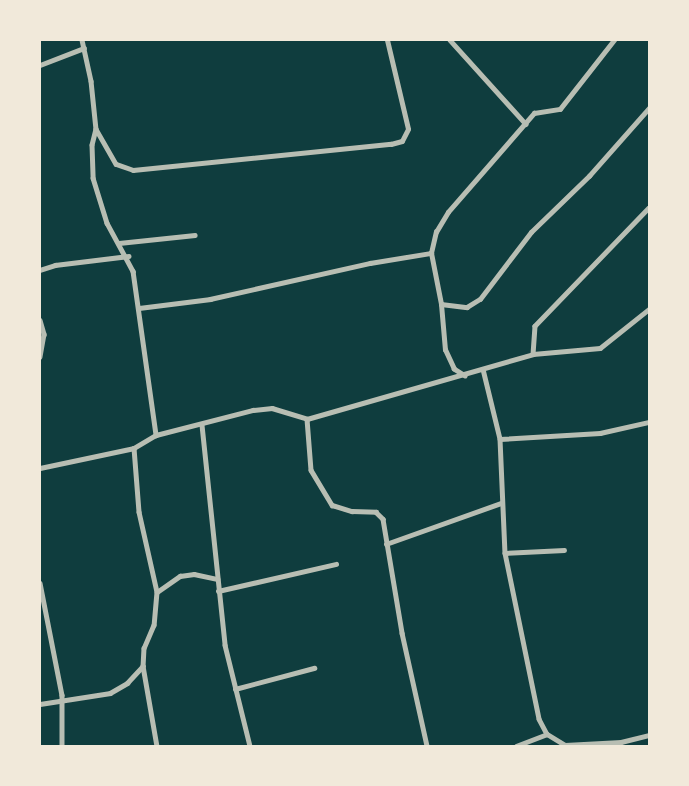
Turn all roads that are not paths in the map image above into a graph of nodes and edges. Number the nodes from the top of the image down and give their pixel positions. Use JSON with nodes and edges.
{"nodes":[{"id":1,"x":82,"y":40,"type":"edge"},
{"id":2,"x":387,"y":40,"type":"edge"},
{"id":3,"x":450,"y":40,"type":"edge"},
{"id":4,"x":614,"y":40,"type":"edge"},
{"id":5,"x":84,"y":48,"type":"junction"},
{"id":6,"x":40,"y":65,"type":"edge"},
{"id":7,"x":649,"y":108,"type":"edge"},
{"id":8,"x":526,"y":124,"type":"junction"},
{"id":9,"x":96,"y":128,"type":"junction"},
{"id":10,"x":649,"y":208,"type":"edge"},
{"id":11,"x":195,"y":235,"type":"dead end"},
{"id":12,"x":119,"y":243,"type":"junction"},
{"id":13,"x":431,"y":253,"type":"junction"},
{"id":14,"x":128,"y":256,"type":"junction"},
{"id":15,"x":40,"y":270,"type":"edge"},
{"id":16,"x":442,"y":304,"type":"junction"},
{"id":17,"x":139,"y":308,"type":"junction"},
{"id":18,"x":649,"y":309,"type":"edge"},
{"id":19,"x":40,"y":320,"type":"edge"},
{"id":20,"x":533,"y":354,"type":"junction"},
{"id":21,"x":40,"y":356,"type":"edge"},
{"id":22,"x":483,"y":369,"type":"junction"},
{"id":23,"x":465,"y":376,"type":"junction"},
{"id":24,"x":307,"y":419,"type":"junction"},
{"id":25,"x":649,"y":422,"type":"edge"},
{"id":26,"x":202,"y":425,"type":"junction"},
{"id":27,"x":156,"y":435,"type":"junction"},
{"id":28,"x":500,"y":439,"type":"junction"},
{"id":29,"x":134,"y":448,"type":"junction"},
{"id":30,"x":40,"y":468,"type":"edge"},
{"id":31,"x":501,"y":503,"type":"junction"},
{"id":32,"x":386,"y":544,"type":"junction"},
{"id":33,"x":564,"y":550,"type":"dead end"},
{"id":34,"x":505,"y":553,"type":"junction"},
{"id":35,"x":336,"y":564,"type":"dead end"},
{"id":36,"x":217,"y":579,"type":"junction"},
{"id":37,"x":40,"y":583,"type":"edge"},
{"id":38,"x":218,"y":591,"type":"junction"},
{"id":39,"x":157,"y":592,"type":"junction"},
{"id":40,"x":142,"y":666,"type":"junction"},
{"id":41,"x":314,"y":668,"type":"dead end"},
{"id":42,"x":235,"y":689,"type":"junction"},
{"id":43,"x":62,"y":700,"type":"junction"},
{"id":44,"x":40,"y":704,"type":"edge"},
{"id":45,"x":547,"y":734,"type":"junction"},
{"id":46,"x":649,"y":735,"type":"edge"},
{"id":47,"x":558,"y":745,"type":"edge"},
{"id":48,"x":62,"y":746,"type":"edge"},
{"id":49,"x":157,"y":746,"type":"edge"},
{"id":50,"x":250,"y":746,"type":"edge"},
{"id":51,"x":427,"y":746,"type":"edge"},
{"id":52,"x":516,"y":746,"type":"edge"}],
"edges":[{"from":1,"to":5,"type":"street"},
{"from":2,"to":9,"type":"street"},
{"from":3,"to":8,"type":"street"},
{"from":4,"to":8,"type":"street"},
{"from":5,"to":6,"type":"street"},
{"from":5,"to":9,"type":"street"},
{"from":7,"to":16,"type":"street"},
{"from":8,"to":13,"type":"street"},
{"from":9,"to":12,"type":"street"},
{"from":10,"to":20,"type":"street"},
{"from":11,"to":12,"type":"street"},
{"from":12,"to":14,"type":"street"},
{"from":13,"to":16,"type":"street"},
{"from":13,"to":17,"type":"street"},
{"from":14,"to":15,"type":"street"},
{"from":14,"to":17,"type":"street"},
{"from":16,"to":23,"type":"street"},
{"from":17,"to":27,"type":"street"},
{"from":18,"to":20,"type":"street"},
{"from":19,"to":21,"type":"street"},
{"from":20,"to":22,"type":"street"},
{"from":22,"to":23,"type":"street"},
{"from":22,"to":28,"type":"street"},
{"from":23,"to":24,"type":"street"},
{"from":24,"to":26,"type":"street"},
{"from":24,"to":32,"type":"street"},
{"from":25,"to":28,"type":"street"},
{"from":26,"to":27,"type":"street"},
{"from":26,"to":36,"type":"street"},
{"from":27,"to":29,"type":"street"},
{"from":28,"to":31,"type":"street"},
{"from":29,"to":30,"type":"street"},
{"from":29,"to":39,"type":"street"},
{"from":31,"to":32,"type":"street"},
{"from":31,"to":34,"type":"street"},
{"from":32,"to":51,"type":"street"},
{"from":33,"to":34,"type":"street"},
{"from":34,"to":45,"type":"street"},
{"from":35,"to":38,"type":"street"},
{"from":36,"to":38,"type":"street"},
{"from":36,"to":39,"type":"street"},
{"from":37,"to":43,"type":"street"},
{"from":38,"to":42,"type":"street"},
{"from":39,"to":40,"type":"street"},
{"from":40,"to":43,"type":"street"},
{"from":40,"to":49,"type":"street"},
{"from":41,"to":42,"type":"street"},
{"from":42,"to":50,"type":"street"},
{"from":43,"to":44,"type":"street"},
{"from":43,"to":48,"type":"street"},
{"from":45,"to":47,"type":"street"},
{"from":45,"to":52,"type":"street"},
{"from":46,"to":47,"type":"street"}]}
